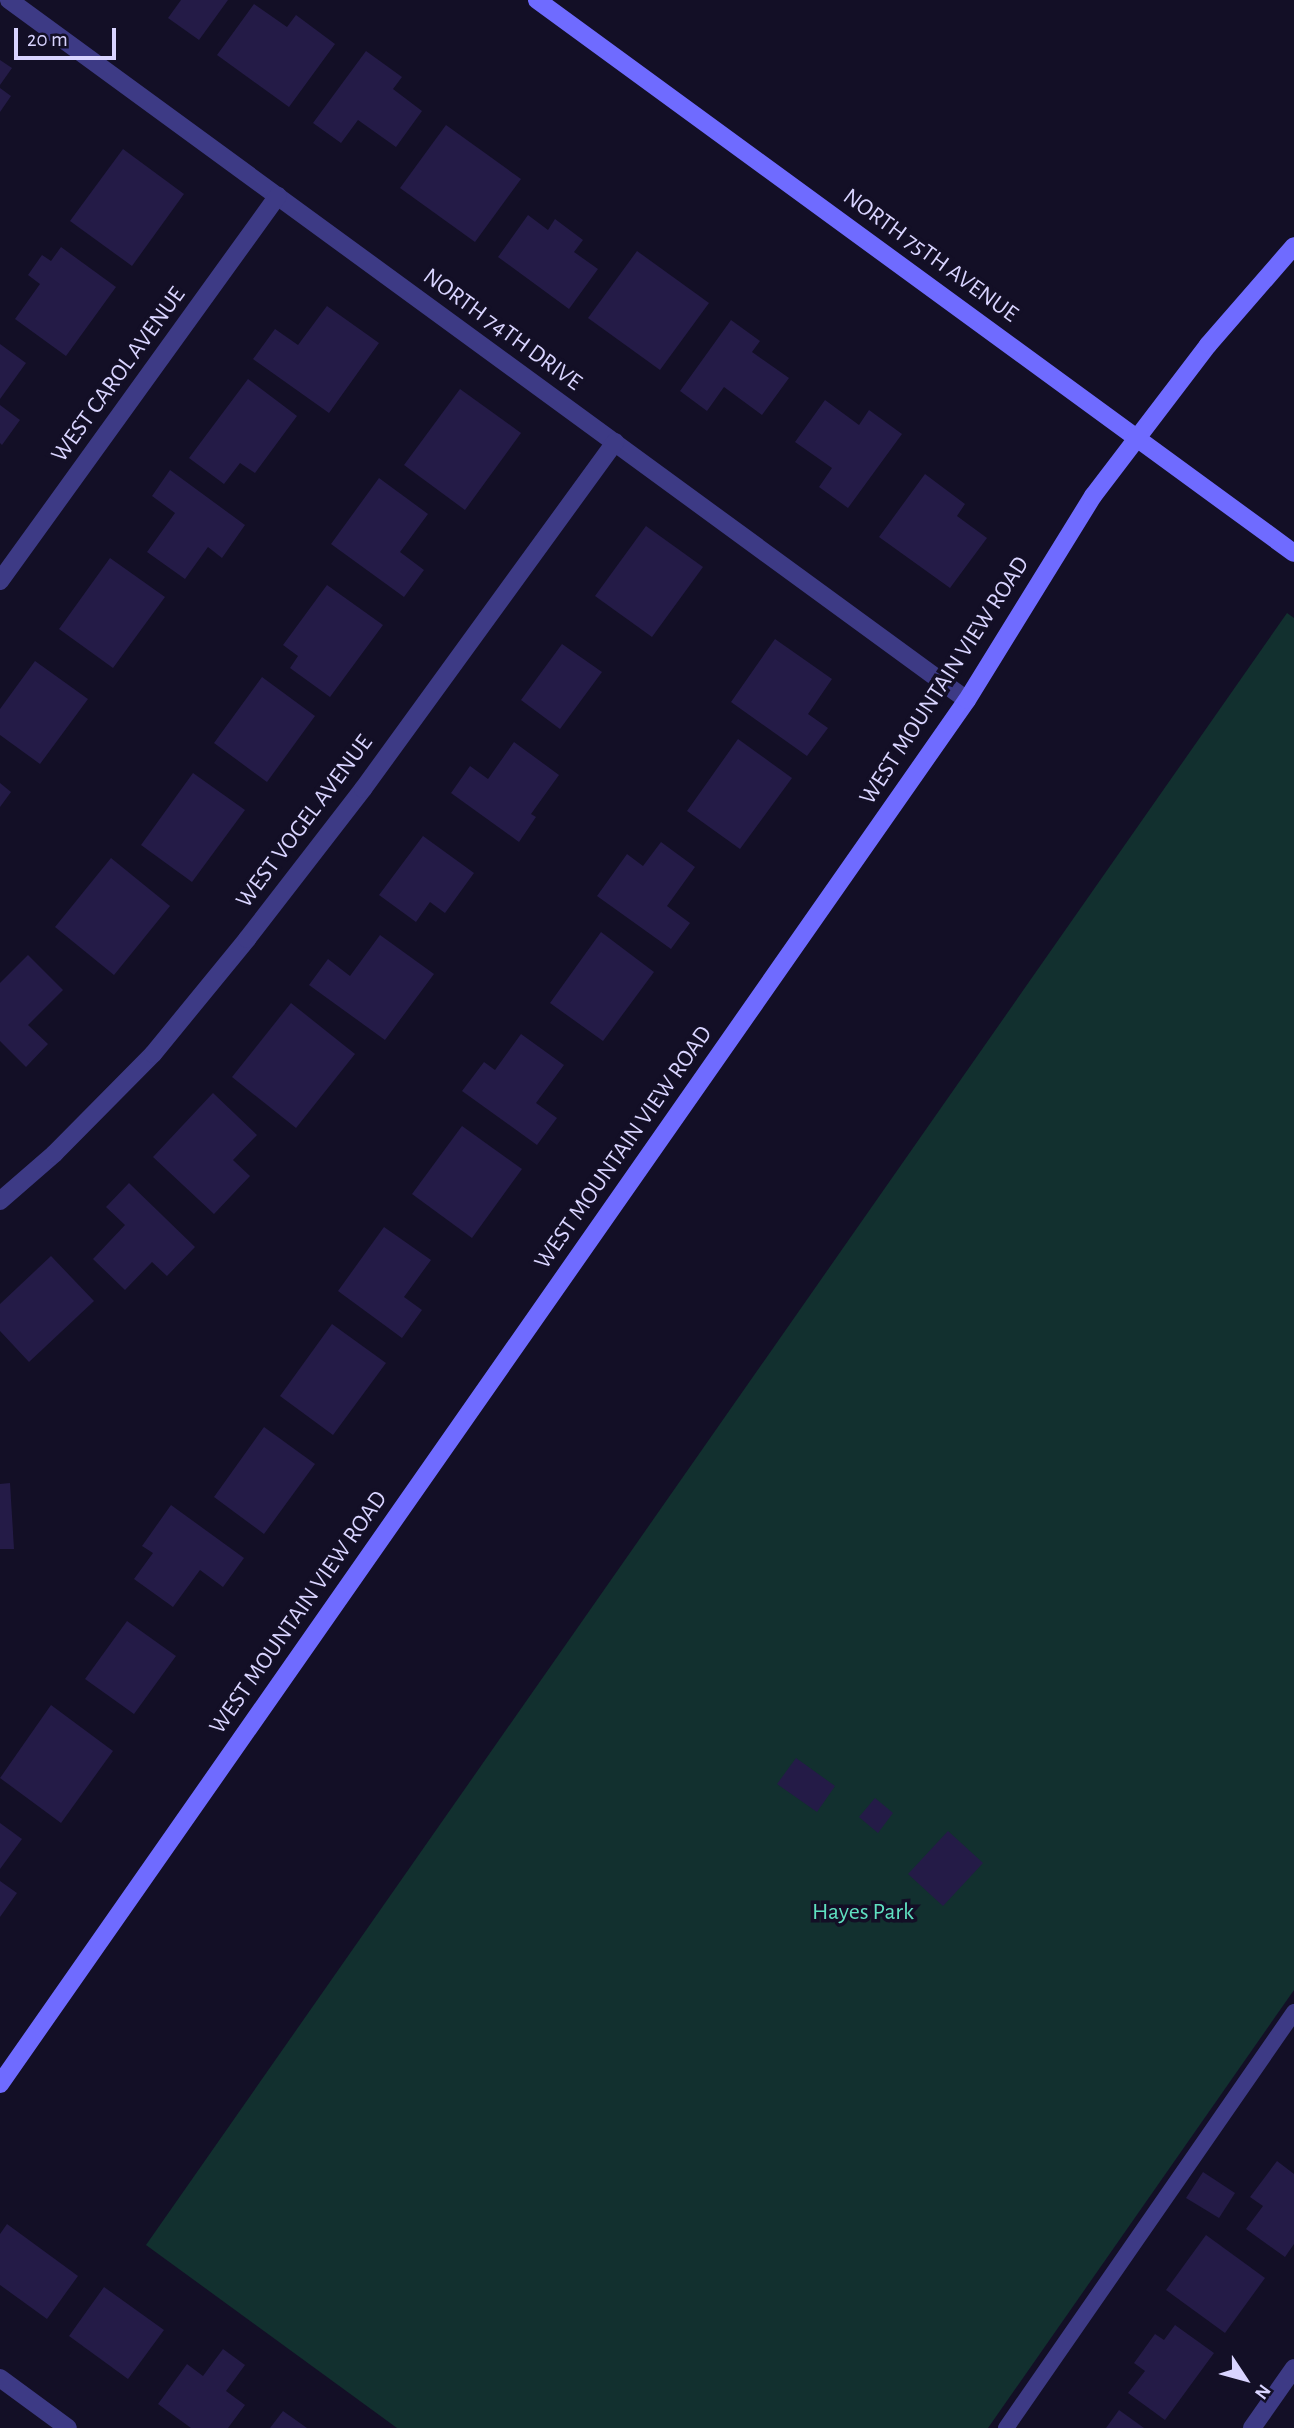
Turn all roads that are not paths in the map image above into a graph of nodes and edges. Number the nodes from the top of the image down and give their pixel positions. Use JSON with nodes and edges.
{"nodes":[{"id":1,"x":9,"y":0,"type":"edge"},
{"id":2,"x":537,"y":0,"type":"edge"},
{"id":3,"x":278,"y":196,"type":"junction"},
{"id":4,"x":1294,"y":246,"type":"edge"},
{"id":5,"x":1138,"y":438,"type":"junction"},
{"id":6,"x":615,"y":442,"type":"junction"},
{"id":7,"x":1294,"y":553,"type":"edge"},
{"id":8,"x":0,"y":581,"type":"edge"},
{"id":9,"x":967,"y":700,"type":"junction"},
{"id":10,"x":0,"y":1201,"type":"edge"},
{"id":11,"x":1294,"y":2012,"type":"edge"},
{"id":12,"x":0,"y":2084,"type":"edge"},
{"id":13,"x":1294,"y":2368,"type":"edge"},
{"id":14,"x":0,"y":2378,"type":"edge"},
{"id":15,"x":68,"y":2428,"type":"edge"},
{"id":16,"x":1006,"y":2428,"type":"edge"},
{"id":17,"x":1252,"y":2428,"type":"edge"}],
"edges":[{"from":1,"to":3,"type":"street","name":"NORTH 74TH DRIVE"},
{"from":2,"to":5,"type":"street","name":"NORTH 75TH AVENUE"},
{"from":3,"to":6,"type":"street","name":"NORTH 74TH DRIVE"},
{"from":3,"to":8,"type":"street","name":"WEST CAROL AVENUE"},
{"from":4,"to":5,"type":"street","name":"WEST MOUNTAIN VIEW ROAD"},
{"from":5,"to":7,"type":"street","name":"NORTH 75TH AVENUE"},
{"from":5,"to":9,"type":"street","name":"WEST MOUNTAIN VIEW ROAD"},
{"from":6,"to":9,"type":"street","name":"NORTH 74TH DRIVE"},
{"from":6,"to":10,"type":"street","name":"WEST VOGEL AVENUE"},
{"from":9,"to":12,"type":"street","name":"WEST MOUNTAIN VIEW ROAD"},
{"from":11,"to":16,"type":"lane"},
{"from":13,"to":17,"type":"street"},
{"from":14,"to":15,"type":"street"}]}
